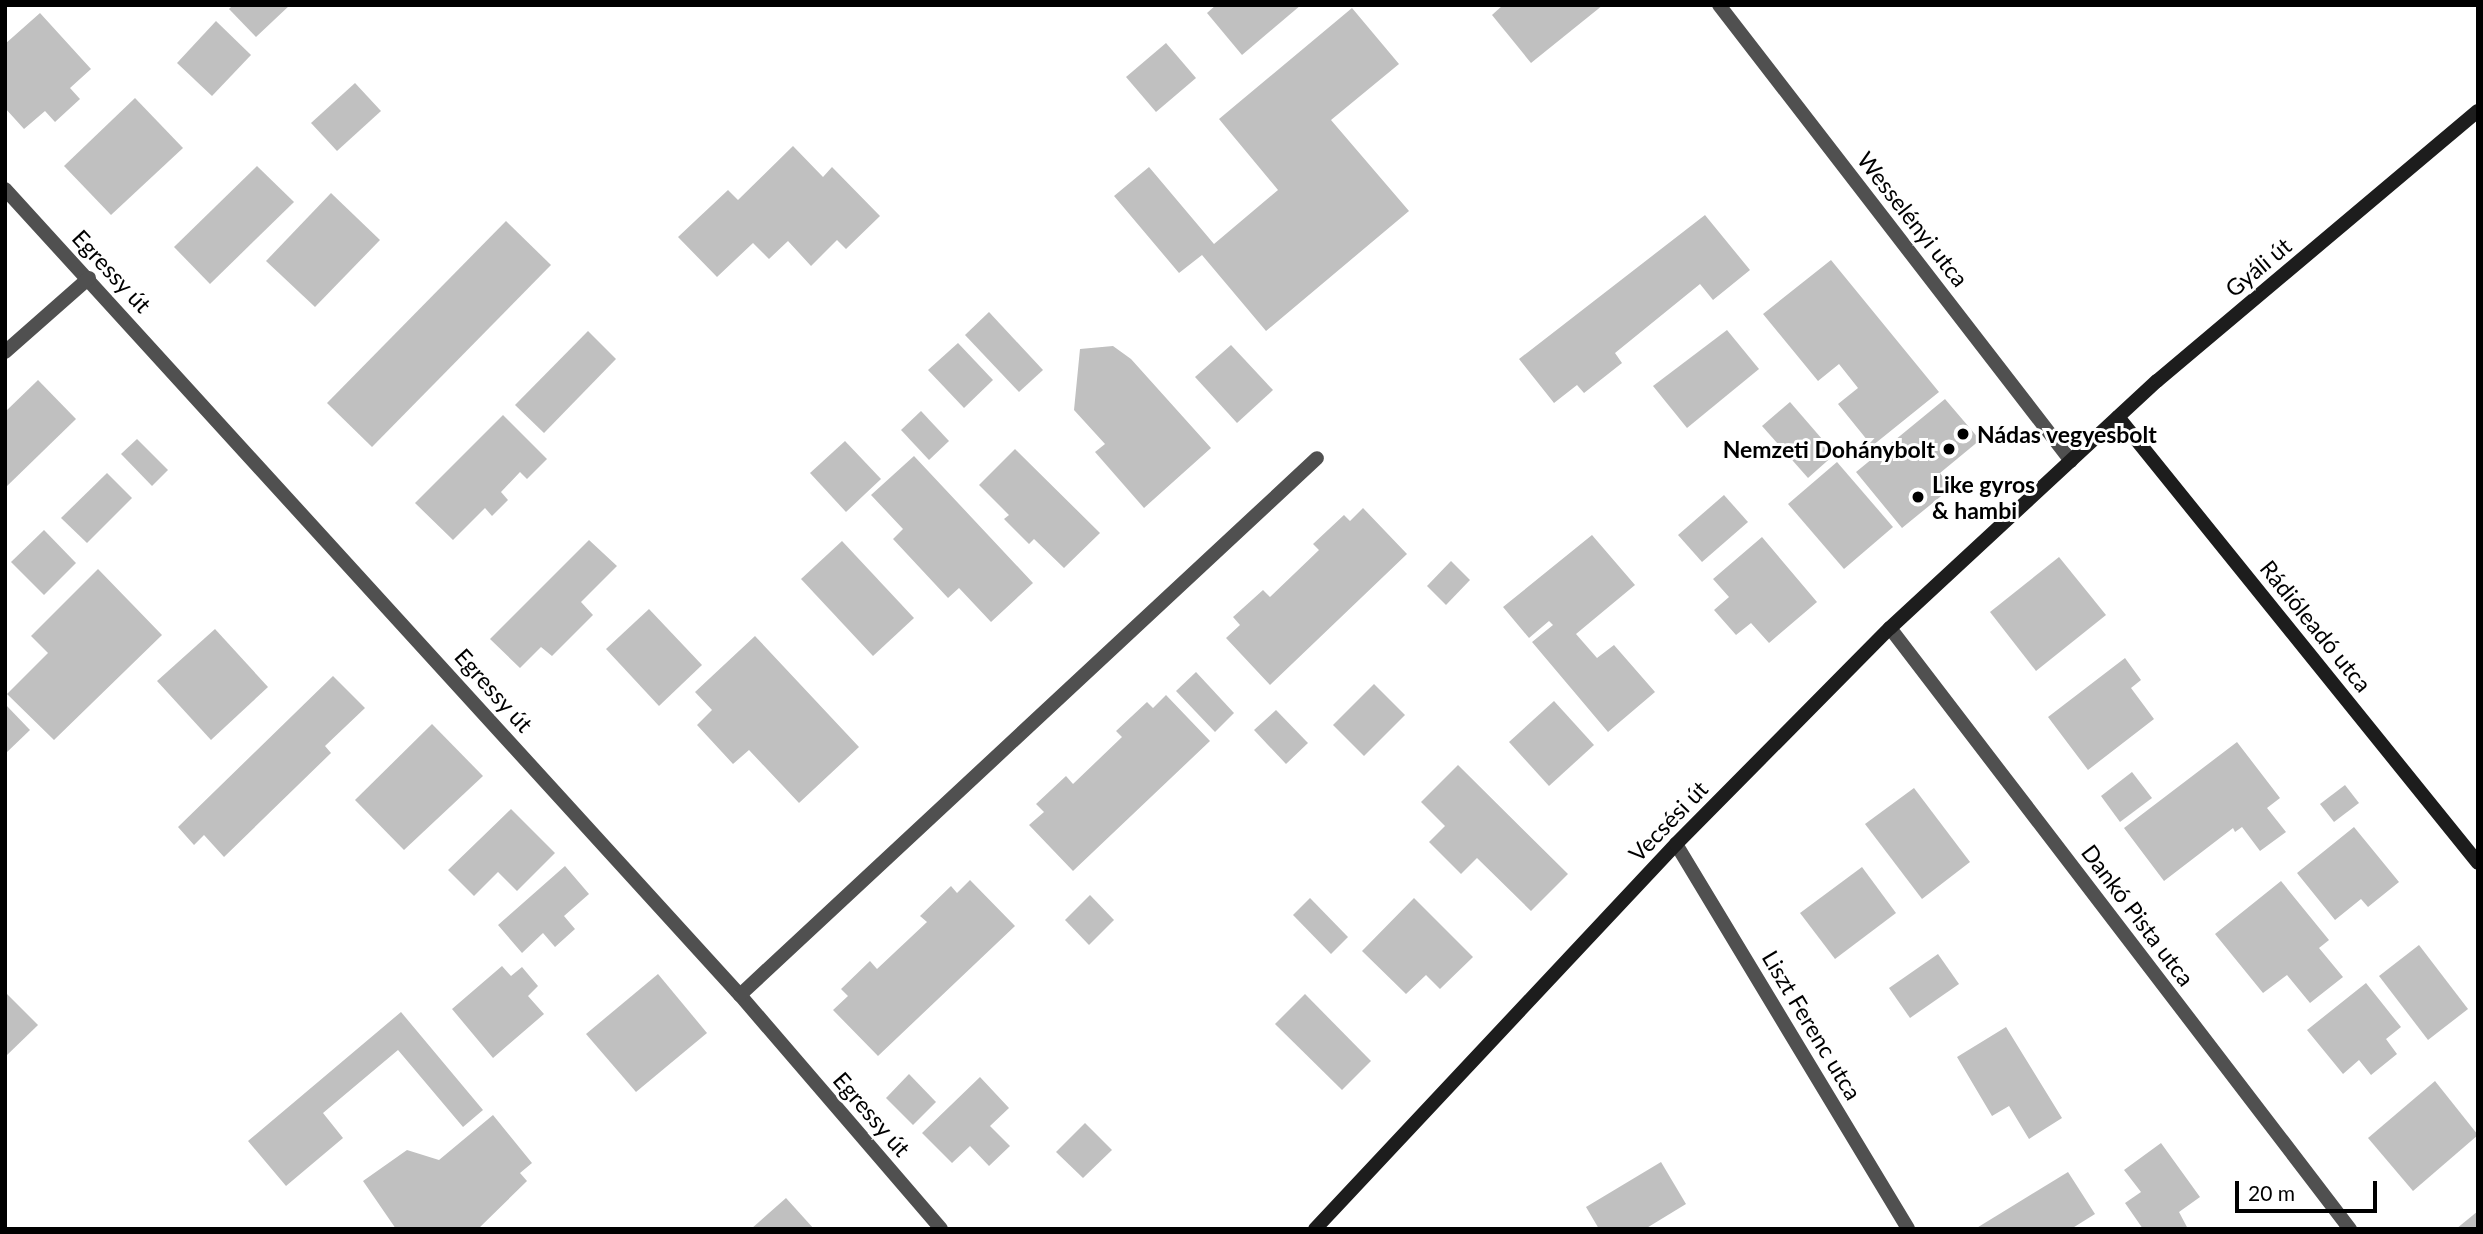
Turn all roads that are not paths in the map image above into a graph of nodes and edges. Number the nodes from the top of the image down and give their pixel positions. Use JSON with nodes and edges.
{"nodes":[{"id":1,"x":1719,"y":5,"type":"edge"},
{"id":2,"x":2478,"y":111,"type":"edge"},
{"id":3,"x":5,"y":190,"type":"edge"},
{"id":4,"x":89,"y":278,"type":"junction"},
{"id":5,"x":5,"y":352,"type":"edge"},
{"id":6,"x":2118,"y":417,"type":"junction"},
{"id":7,"x":1317,"y":458,"type":"dead end"},
{"id":8,"x":2071,"y":461,"type":"junction"},
{"id":9,"x":1890,"y":628,"type":"junction"},
{"id":10,"x":1676,"y":844,"type":"junction"},
{"id":11,"x":2478,"y":863,"type":"edge"},
{"id":12,"x":740,"y":995,"type":"junction"},
{"id":13,"x":941,"y":1229,"type":"edge"},
{"id":14,"x":1315,"y":1229,"type":"edge"},
{"id":15,"x":1908,"y":1229,"type":"edge"},
{"id":16,"x":2350,"y":1229,"type":"edge"}],
"edges":[{"from":1,"to":8,"type":"street","name":"Wesselényi utca"},
{"from":2,"to":6,"type":"main road","name":"Gyáli út"},
{"from":3,"to":4,"type":"street","name":"Egressy út"},
{"from":4,"to":5,"type":"street"},
{"from":4,"to":12,"type":"street","name":"Egressy út"},
{"from":6,"to":8,"type":"main road","name":"Gyáli út"},
{"from":6,"to":11,"type":"main road","name":"Rádióleadó utca"},
{"from":7,"to":12,"type":"street"},
{"from":8,"to":9,"type":"main road","name":"Vecsési út"},
{"from":9,"to":10,"type":"main road","name":"Vecsési út"},
{"from":9,"to":16,"type":"street","name":"Dankó Pista utca"},
{"from":10,"to":14,"type":"main road","name":"Vecsési út"},
{"from":10,"to":15,"type":"street","name":"Liszt Ferenc utca"},
{"from":12,"to":13,"type":"street","name":"Egressy út"}]}
